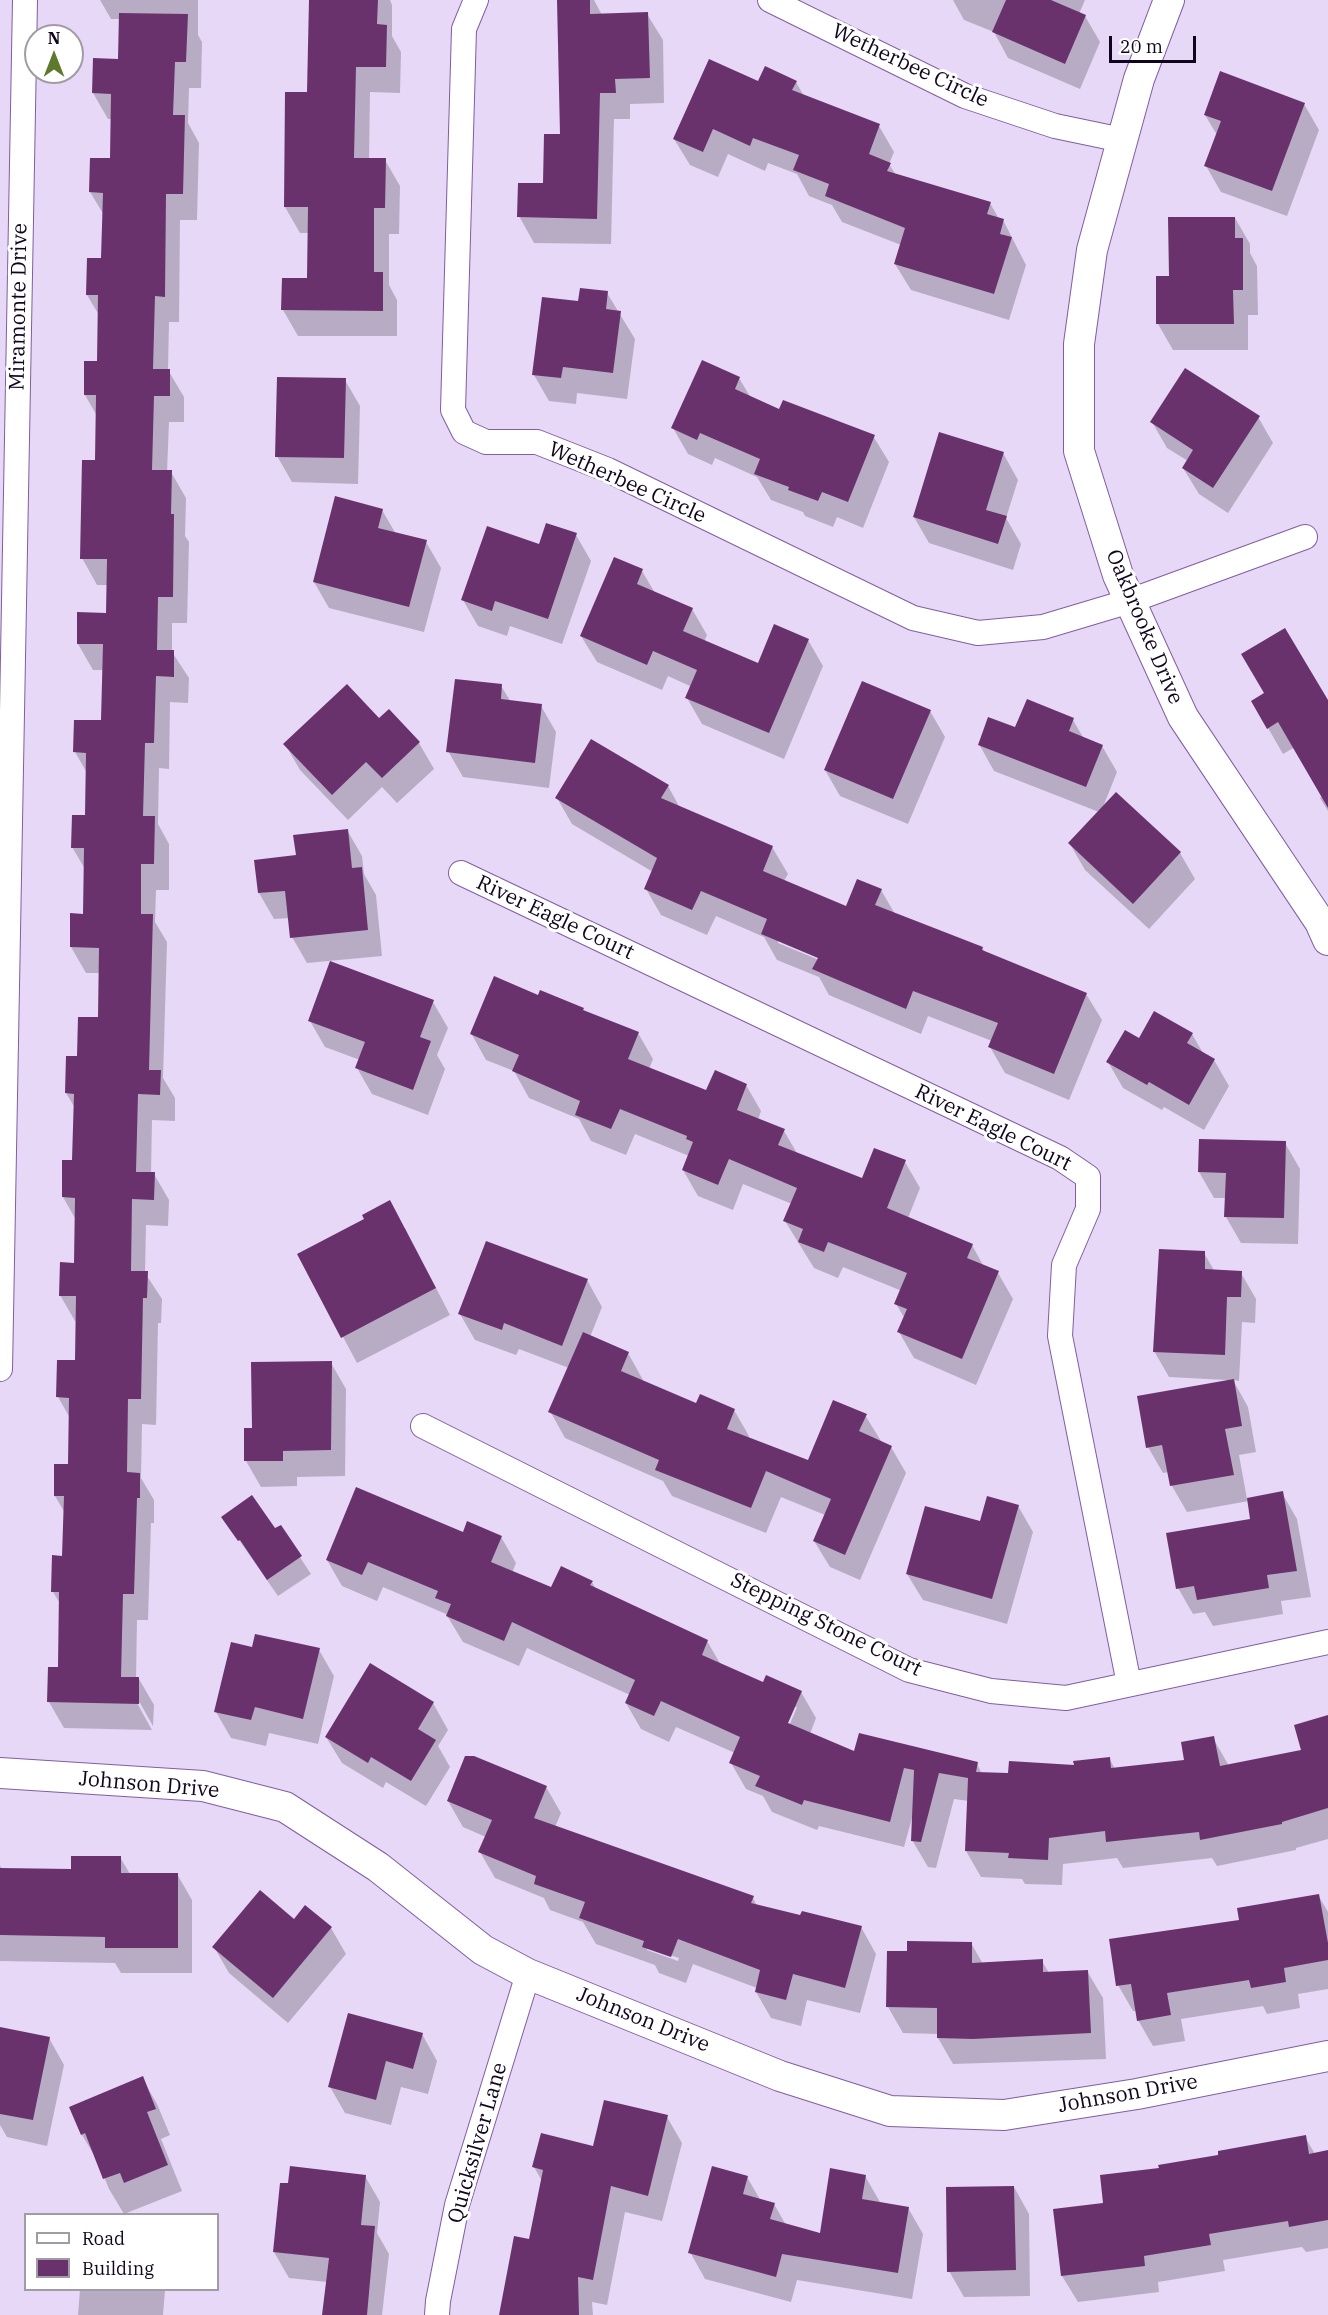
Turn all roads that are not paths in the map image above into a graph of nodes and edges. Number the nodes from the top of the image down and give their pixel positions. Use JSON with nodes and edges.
{"nodes":[{"id":1,"x":25,"y":0,"type":"edge"},
{"id":2,"x":476,"y":0,"type":"edge"},
{"id":3,"x":770,"y":0,"type":"edge"},
{"id":4,"x":1169,"y":0,"type":"edge"},
{"id":5,"x":1122,"y":140,"type":"junction"},
{"id":6,"x":1305,"y":537,"type":"dead end"},
{"id":7,"x":1130,"y":601,"type":"junction"},
{"id":8,"x":6,"y":688,"type":"edge"},
{"id":9,"x":461,"y":873,"type":"dead end"},
{"id":10,"x":1328,"y":940,"type":"edge"},
{"id":11,"x":2,"y":1110,"type":"edge"},
{"id":12,"x":0,"y":1369,"type":"edge"},
{"id":13,"x":423,"y":1426,"type":"dead end"},
{"id":14,"x":1328,"y":1642,"type":"edge"},
{"id":15,"x":1129,"y":1684,"type":"junction"},
{"id":16,"x":0,"y":1773,"type":"edge"},
{"id":17,"x":528,"y":1974,"type":"junction"},
{"id":18,"x":1328,"y":2056,"type":"edge"},
{"id":19,"x":437,"y":2315,"type":"edge"}],
"edges":[{"from":1,"to":8,"type":"street","name":"Miramonte Drive"},
{"from":2,"to":7,"type":"street","name":"Wetherbee Circle"},
{"from":3,"to":5,"type":"street","name":"Wetherbee Circle"},
{"from":4,"to":5,"type":"street","name":"Oakbrooke Drive"},
{"from":5,"to":7,"type":"street","name":"Oakbrooke Drive"},
{"from":6,"to":7,"type":"street","name":"Wetherbee Circle"},
{"from":7,"to":10,"type":"street","name":"Oakbrooke Drive"},
{"from":8,"to":11,"type":"street","name":"Miramonte Drive"},
{"from":9,"to":15,"type":"street","name":"River Eagle Court"},
{"from":11,"to":12,"type":"street","name":"Miramonte Drive"},
{"from":13,"to":15,"type":"street","name":"Stepping Stone Court"},
{"from":14,"to":15,"type":"street","name":"Stepping Stone Court"},
{"from":16,"to":17,"type":"street","name":"Johnson Drive"},
{"from":17,"to":18,"type":"street","name":"Johnson Drive"},
{"from":17,"to":19,"type":"street","name":"Quicksilver Lane"}]}
